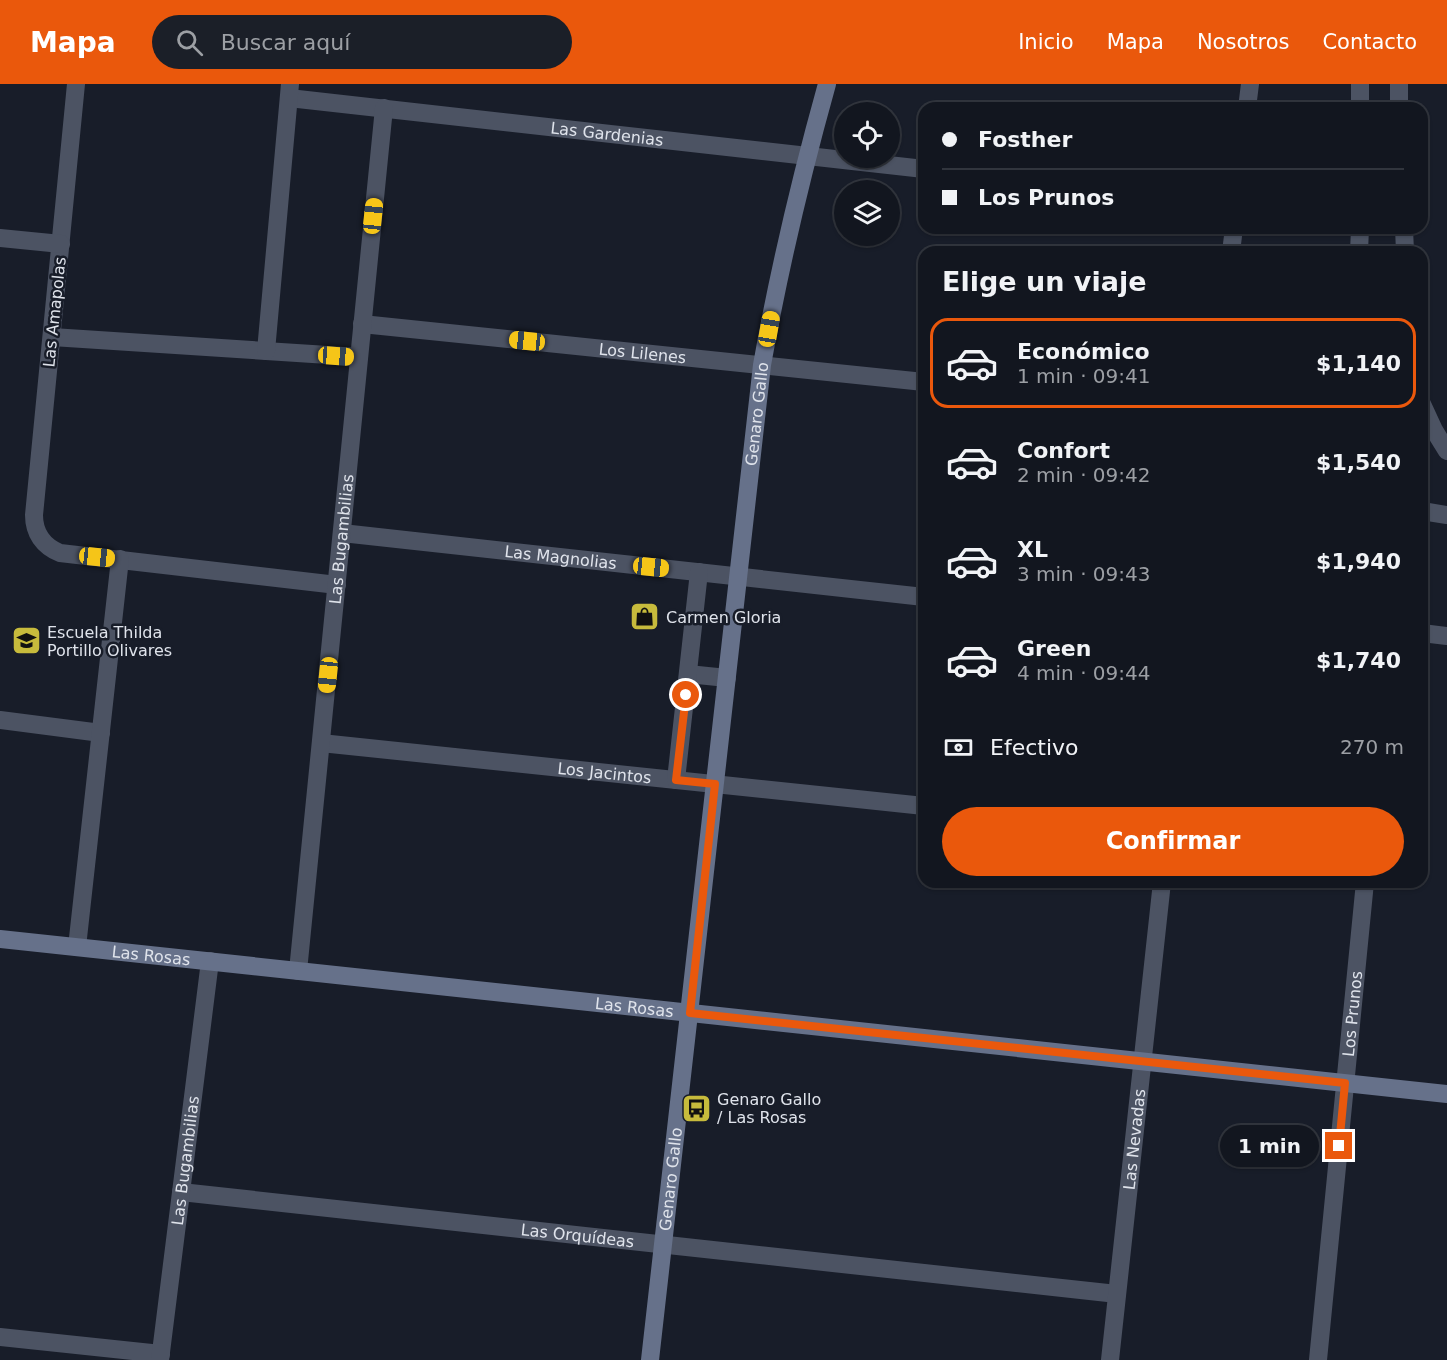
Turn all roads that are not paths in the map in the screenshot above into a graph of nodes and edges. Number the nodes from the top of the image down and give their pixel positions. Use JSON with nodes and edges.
{"nodes":[{"id":1,"x":76,"y":84,"type":"edge"},
{"id":2,"x":827,"y":84,"type":"edge"},
{"id":3,"x":1250,"y":84,"type":"edge"},
{"id":4,"x":1360,"y":84,"type":"edge"},
{"id":5,"x":1399,"y":84,"type":"edge"},
{"id":6,"x":290,"y":91,"type":"edge"},
{"id":7,"x":1248,"y":102,"type":"edge"},
{"id":8,"x":1360,"y":102,"type":"edge"},
{"id":9,"x":1400,"y":102,"type":"edge"},
{"id":10,"x":384,"y":108,"type":"junction"},
{"id":11,"x":807,"y":156,"type":"junction"},
{"id":12,"x":918,"y":168,"type":"edge"},
{"id":13,"x":0,"y":238,"type":"edge"},
{"id":14,"x":61,"y":244,"type":"junction"},
{"id":15,"x":362,"y":324,"type":"junction"},
{"id":16,"x":52,"y":337,"type":"junction"},
{"id":17,"x":266,"y":351,"type":"junction"},
{"id":18,"x":359,"y":357,"type":"junction"},
{"id":19,"x":762,"y":365,"type":"junction"},
{"id":20,"x":918,"y":381,"type":"edge"},
{"id":21,"x":1428,"y":417,"type":"edge"},
{"id":22,"x":1447,"y":451,"type":"edge"},
{"id":23,"x":1428,"y":512,"type":"edge"},
{"id":24,"x":1447,"y":515,"type":"edge"},
{"id":25,"x":342,"y":533,"type":"junction"},
{"id":26,"x":120,"y":559,"type":"junction"},
{"id":27,"x":699,"y":572,"type":"junction"},
{"id":28,"x":739,"y":577,"type":"junction"},
{"id":29,"x":337,"y":585,"type":"junction"},
{"id":30,"x":918,"y":596,"type":"edge"},
{"id":31,"x":1428,"y":634,"type":"edge"},
{"id":32,"x":1447,"y":636,"type":"edge"},
{"id":33,"x":688,"y":674,"type":"junction"},
{"id":34,"x":727,"y":678,"type":"junction"},
{"id":35,"x":0,"y":720,"type":"edge"},
{"id":36,"x":101,"y":733,"type":"junction"},
{"id":37,"x":321,"y":743,"type":"junction"},
{"id":38,"x":676,"y":780,"type":"junction"},
{"id":39,"x":715,"y":784,"type":"junction"},
{"id":40,"x":918,"y":805,"type":"edge"},
{"id":41,"x":1161,"y":888,"type":"edge"},
{"id":42,"x":1364,"y":888,"type":"edge"},
{"id":43,"x":0,"y":939,"type":"edge"},
{"id":44,"x":77,"y":947,"type":"junction"},
{"id":45,"x":210,"y":961,"type":"junction"},
{"id":46,"x":298,"y":971,"type":"junction"},
{"id":47,"x":690,"y":1013,"type":"junction"},
{"id":48,"x":1143,"y":1061,"type":"junction"},
{"id":49,"x":1345,"y":1083,"type":"junction"},
{"id":50,"x":1447,"y":1094,"type":"edge"},
{"id":51,"x":181,"y":1192,"type":"junction"},
{"id":52,"x":663,"y":1245,"type":"junction"},
{"id":53,"x":1117,"y":1294,"type":"junction"},
{"id":54,"x":0,"y":1337,"type":"edge"},
{"id":55,"x":161,"y":1357,"type":"edge"},
{"id":56,"x":650,"y":1360,"type":"edge"},
{"id":57,"x":1110,"y":1360,"type":"edge"},
{"id":58,"x":1318,"y":1360,"type":"edge"}],
"edges":[{"from":1,"to":14,"type":"street","name":"Las Amapolas"},
{"from":2,"to":11,"type":"street","name":"Genaro Gallo"},
{"from":3,"to":7,"type":"street"},
{"from":4,"to":8,"type":"street"},
{"from":5,"to":9,"type":"street"},
{"from":6,"to":10,"type":"street","name":"Las Gardenias"},
{"from":6,"to":17,"type":"street"},
{"from":10,"to":11,"type":"street","name":"Las Gardenias"},
{"from":10,"to":15,"type":"street","name":"Las Bugambilias"},
{"from":11,"to":12,"type":"street","name":"Las Gardenias"},
{"from":11,"to":19,"type":"street","name":"Genaro Gallo"},
{"from":13,"to":14,"type":"street"},
{"from":14,"to":16,"type":"street","name":"Las Amapolas"},
{"from":15,"to":18,"type":"street","name":"Las Bugambilias"},
{"from":15,"to":19,"type":"street","name":"Los Lilenes"},
{"from":16,"to":17,"type":"street"},
{"from":16,"to":26,"type":"street","name":"Las Amapolas"},
{"from":17,"to":18,"type":"street"},
{"from":18,"to":25,"type":"street","name":"Las Bugambilias"},
{"from":19,"to":20,"type":"street","name":"Los Lilenes"},
{"from":19,"to":28,"type":"street","name":"Genaro Gallo"},
{"from":21,"to":22,"type":"street"},
{"from":23,"to":24,"type":"street"},
{"from":25,"to":27,"type":"street","name":"Las Magnolias"},
{"from":25,"to":29,"type":"street","name":"Las Bugambilias"},
{"from":26,"to":29,"type":"street"},
{"from":26,"to":36,"type":"street"},
{"from":27,"to":28,"type":"street","name":"Las Magnolias"},
{"from":27,"to":33,"type":"street"},
{"from":28,"to":30,"type":"street","name":"Las Magnolias"},
{"from":28,"to":34,"type":"street","name":"Genaro Gallo"},
{"from":29,"to":37,"type":"street","name":"Las Bugambilias"},
{"from":31,"to":32,"type":"street"},
{"from":33,"to":34,"type":"street"},
{"from":33,"to":38,"type":"street"},
{"from":34,"to":39,"type":"street","name":"Genaro Gallo"},
{"from":35,"to":36,"type":"street"},
{"from":36,"to":44,"type":"street"},
{"from":37,"to":38,"type":"street","name":"Los Jacintos"},
{"from":37,"to":46,"type":"street","name":"Las Bugambilias"},
{"from":38,"to":39,"type":"street","name":"Los Jacintos"},
{"from":39,"to":40,"type":"street","name":"Los Jacintos"},
{"from":39,"to":47,"type":"street","name":"Genaro Gallo"},
{"from":41,"to":48,"type":"street","name":"Las Nevadas"},
{"from":42,"to":49,"type":"street","name":"Los Prunos"},
{"from":43,"to":44,"type":"street","name":"Las Rosas"},
{"from":44,"to":45,"type":"street","name":"Las Rosas"},
{"from":45,"to":46,"type":"street","name":"Las Rosas"},
{"from":45,"to":51,"type":"street","name":"Las Bugambilias"},
{"from":46,"to":47,"type":"street","name":"Las Rosas"},
{"from":47,"to":48,"type":"street","name":"Las Rosas"},
{"from":47,"to":52,"type":"street","name":"Genaro Gallo"},
{"from":48,"to":49,"type":"street","name":"Las Rosas"},
{"from":48,"to":53,"type":"street","name":"Las Nevadas"},
{"from":49,"to":50,"type":"street","name":"Las Rosas"},
{"from":49,"to":58,"type":"street","name":"Los Prunos"},
{"from":51,"to":52,"type":"street","name":"Las Orquídeas"},
{"from":51,"to":55,"type":"street","name":"Las Bugambilias"},
{"from":52,"to":53,"type":"street","name":"Las Orquídeas"},
{"from":52,"to":56,"type":"street","name":"Genaro Gallo"},
{"from":53,"to":57,"type":"street","name":"Las Nevadas"},
{"from":54,"to":55,"type":"street"}]}
